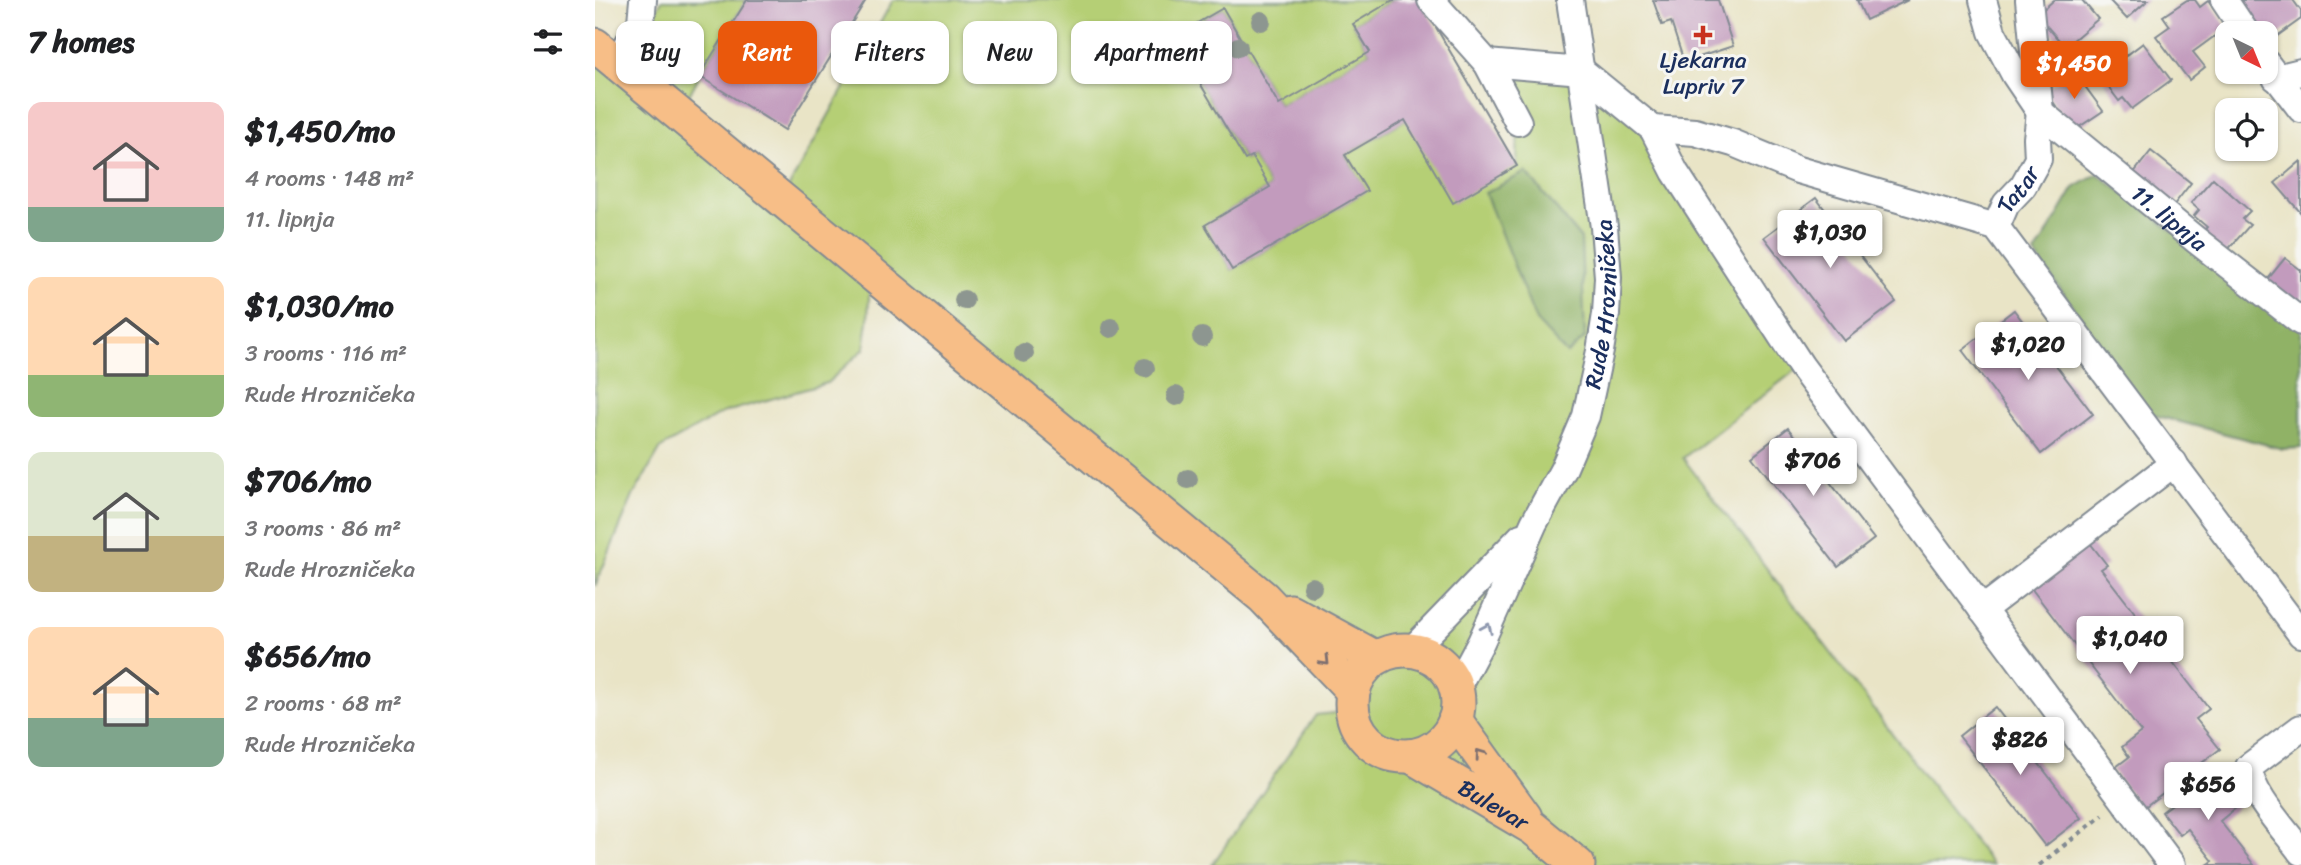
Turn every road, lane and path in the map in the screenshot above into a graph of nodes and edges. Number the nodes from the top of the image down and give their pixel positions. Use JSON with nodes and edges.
{"nodes":[{"id":1,"x":643,"y":0,"type":"edge"},
{"id":2,"x":1431,"y":0,"type":"edge"},
{"id":3,"x":1570,"y":0,"type":"edge"},
{"id":4,"x":1983,"y":0,"type":"edge"},
{"id":5,"x":2029,"y":0,"type":"edge"},
{"id":6,"x":2224,"y":0,"type":"edge"},
{"id":7,"x":2238,"y":21,"type":"edge"},
{"id":8,"x":606,"y":54,"type":"edge"},
{"id":9,"x":1487,"y":63,"type":"junction"},
{"id":10,"x":1582,"y":71,"type":"junction"},
{"id":11,"x":2281,"y":71,"type":"edge"},
{"id":12,"x":2301,"y":109,"type":"edge"},
{"id":13,"x":2040,"y":112,"type":"junction"},
{"id":14,"x":1518,"y":122,"type":"dead end"},
{"id":15,"x":1653,"y":129,"type":"junction"},
{"id":16,"x":1996,"y":227,"type":"junction"},
{"id":17,"x":2301,"y":322,"type":"edge"},
{"id":18,"x":2174,"y":463,"type":"junction"},
{"id":19,"x":1534,"y":523,"type":"junction"},
{"id":20,"x":1263,"y":597,"type":"junction"},
{"id":21,"x":1982,"y":610,"type":"junction"},
{"id":22,"x":2301,"y":634,"type":"edge"},
{"id":23,"x":1412,"y":650,"type":"junction"},
{"id":24,"x":1376,"y":657,"type":"junction"},
{"id":25,"x":1353,"y":691,"type":"junction"},
{"id":26,"x":1455,"y":704,"type":"junction"},
{"id":27,"x":2301,"y":728,"type":"edge"},
{"id":28,"x":1411,"y":756,"type":"junction"},
{"id":29,"x":2123,"y":799,"type":"junction"},
{"id":30,"x":1533,"y":828,"type":"junction"},
{"id":31,"x":2301,"y":852,"type":"edge"},
{"id":32,"x":1578,"y":865,"type":"edge"},
{"id":33,"x":2039,"y":865,"type":"edge"},
{"id":34,"x":2172,"y":865,"type":"edge"}],
"edges":[{"from":1,"to":8,"type":"street"},
{"from":2,"to":9,"type":"street"},
{"from":3,"to":10,"type":"street","name":"Rude Hrozničeka"},
{"from":4,"to":13,"type":"street"},
{"from":5,"to":13,"type":"street","name":"Tatar"},
{"from":6,"to":7,"type":"street"},
{"from":8,"to":20,"type":"main road"},
{"from":9,"to":10,"type":"street"},
{"from":9,"to":14,"type":"street"},
{"from":10,"to":15,"type":"street"},
{"from":10,"to":19,"type":"street","name":"Rude Hrozničeka"},
{"from":11,"to":12,"type":"street"},
{"from":13,"to":16,"type":"street","name":"Tatar"},
{"from":13,"to":17,"type":"street","name":"11. lipnja"},
{"from":15,"to":16,"type":"street"},
{"from":15,"to":21,"type":"street"},
{"from":16,"to":18,"type":"street"},
{"from":18,"to":21,"type":"street"},
{"from":18,"to":22,"type":"street"},
{"from":19,"to":23,"type":"street","name":"Rude Hrozničeka"},
{"from":26,"to":19,"type":"street","name":"Rude Hrozničeka","one_way":true},
{"from":20,"to":24,"type":"main road"},
{"from":20,"to":25,"type":"main road","one_way":true},
{"from":21,"to":29,"type":"street"},
{"from":23,"to":24,"type":"main road"},
{"from":23,"to":26,"type":"main road"},
{"from":24,"to":25,"type":"main road"},
{"from":25,"to":28,"type":"main road"},
{"from":26,"to":28,"type":"main road"},
{"from":30,"to":26,"type":"main road","name":"Bulevar","one_way":true},
{"from":27,"to":31,"type":"street"},
{"from":28,"to":30,"type":"main road","name":"Bulevar"},
{"from":29,"to":33,"type":"path"},
{"from":29,"to":34,"type":"street"},
{"from":30,"to":32,"type":"main road"}]}
